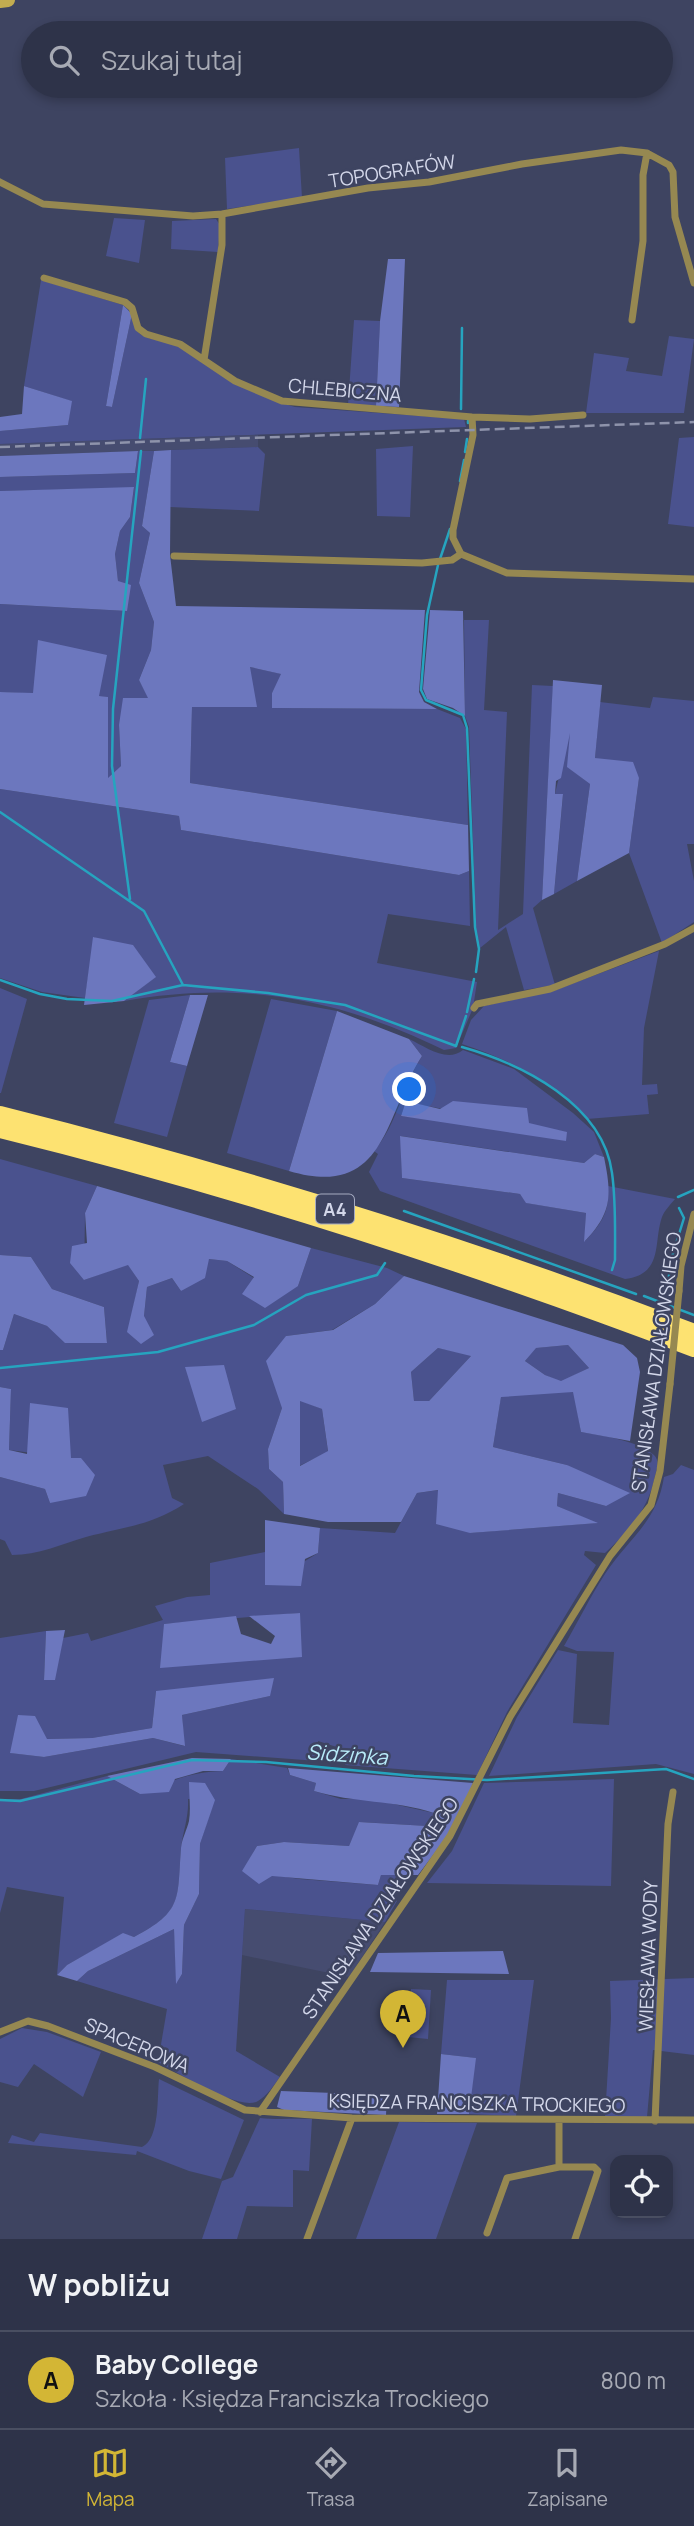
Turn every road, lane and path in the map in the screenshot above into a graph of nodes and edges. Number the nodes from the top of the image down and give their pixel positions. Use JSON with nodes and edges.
{"nodes":[{"id":1,"x":8,"y":0,"type":"edge"},
{"id":2,"x":0,"y":1,"type":"edge"},
{"id":3,"x":647,"y":153,"type":"junction"},
{"id":4,"x":0,"y":182,"type":"edge"},
{"id":5,"x":222,"y":214,"type":"junction"},
{"id":6,"x":44,"y":278,"type":"dead end"},
{"id":7,"x":694,"y":283,"type":"edge"},
{"id":8,"x":632,"y":320,"type":"dead end"},
{"id":9,"x":204,"y":360,"type":"junction"},
{"id":10,"x":583,"y":415,"type":"dead end"},
{"id":11,"x":472,"y":417,"type":"junction"},
{"id":12,"x":461,"y":554,"type":"junction"},
{"id":13,"x":174,"y":556,"type":"dead end"},
{"id":14,"x":694,"y":579,"type":"edge"},
{"id":15,"x":694,"y":928,"type":"edge"},
{"id":16,"x":474,"y":1008,"type":"dead end"},
{"id":17,"x":0,"y":1115,"type":"edge"},
{"id":18,"x":0,"y":1129,"type":"edge"},
{"id":19,"x":694,"y":1214,"type":"edge"},
{"id":20,"x":694,"y":1333,"type":"edge"},
{"id":21,"x":694,"y":1348,"type":"edge"},
{"id":22,"x":673,"y":1792,"type":"dead end"},
{"id":23,"x":0,"y":2032,"type":"edge"},
{"id":24,"x":260,"y":2112,"type":"junction"},
{"id":25,"x":352,"y":2118,"type":"junction"},
{"id":26,"x":694,"y":2120,"type":"edge"},
{"id":27,"x":559,"y":2121,"type":"junction"},
{"id":28,"x":655,"y":2121,"type":"junction"},
{"id":29,"x":559,"y":2167,"type":"junction"},
{"id":30,"x":487,"y":2233,"type":"dead end"},
{"id":31,"x":307,"y":2239,"type":"edge"},
{"id":32,"x":575,"y":2239,"type":"edge"}],
"edges":[{"from":1,"to":2,"type":"street"},
{"from":3,"to":5,"type":"street","name":"TOPOGRAFÓW"},
{"from":3,"to":7,"type":"street"},
{"from":3,"to":8,"type":"street"},
{"from":4,"to":5,"type":"street","name":"TOPOGRAFÓW"},
{"from":5,"to":9,"type":"street"},
{"from":6,"to":9,"type":"street","name":"CHLEBICZNA"},
{"from":9,"to":11,"type":"street","name":"CHLEBICZNA"},
{"from":10,"to":11,"type":"street","name":"CHLEBICZNA"},
{"from":11,"to":12,"type":"street"},
{"from":12,"to":13,"type":"street"},
{"from":12,"to":14,"type":"street"},
{"from":15,"to":16,"type":"street"},
{"from":17,"to":20,"type":"highway","number":"A4"},
{"from":18,"to":21,"type":"highway","number":"A4"},
{"from":19,"to":24,"type":"street","name":"STANISŁAWA DZIAŁOWSKIEGO","bridge":true},
{"from":22,"to":28,"type":"street","name":"WIESŁAWA WODY"},
{"from":23,"to":24,"type":"street","name":"SPACEROWA"},
{"from":24,"to":25,"type":"street","name":"KSIĘDZA FRANCISZKA TROCKIEGO"},
{"from":25,"to":27,"type":"street","name":"KSIĘDZA FRANCISZKA TROCKIEGO"},
{"from":25,"to":31,"type":"street"},
{"from":26,"to":28,"type":"street","name":"KSIĘDZA FRANCISZKA TROCKIEGO"},
{"from":27,"to":28,"type":"street","name":"KSIĘDZA FRANCISZKA TROCKIEGO"},
{"from":27,"to":29,"type":"street"},
{"from":29,"to":30,"type":"street"},
{"from":29,"to":32,"type":"street"}]}
